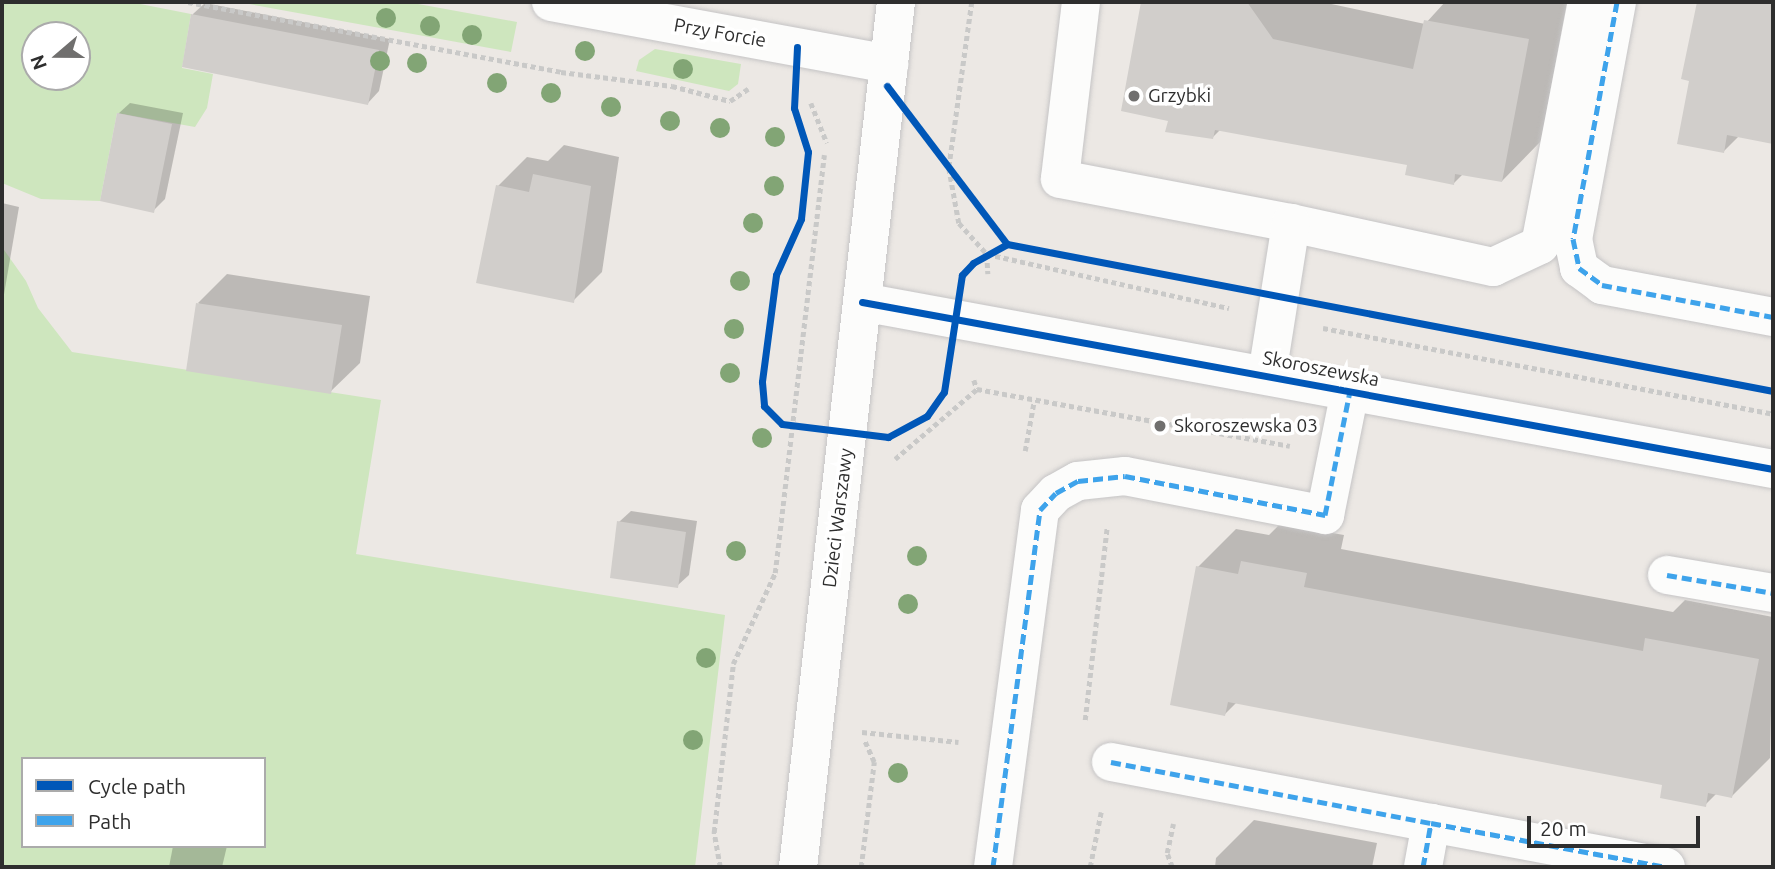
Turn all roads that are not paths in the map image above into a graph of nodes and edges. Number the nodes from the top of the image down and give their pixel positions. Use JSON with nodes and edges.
{"nodes":[{"id":1,"x":551,"y":2,"type":"edge"},
{"id":2,"x":896,"y":2,"type":"edge"},
{"id":3,"x":1082,"y":2,"type":"edge"},
{"id":4,"x":1587,"y":2,"type":"edge"},
{"id":5,"x":1617,"y":2,"type":"edge"},
{"id":6,"x":889,"y":64,"type":"junction"},
{"id":7,"x":1291,"y":223,"type":"junction"},
{"id":8,"x":862,"y":302,"type":"junction"},
{"id":9,"x":1773,"y":317,"type":"edge"},
{"id":10,"x":1266,"y":375,"type":"junction"},
{"id":11,"x":1350,"y":391,"type":"junction"},
{"id":12,"x":1773,"y":469,"type":"edge"},
{"id":13,"x":1667,"y":575,"type":"dead end"},
{"id":14,"x":1773,"y":593,"type":"edge"},
{"id":15,"x":1111,"y":762,"type":"road end"},
{"id":16,"x":1431,"y":823,"type":"junction"},
{"id":17,"x":798,"y":867,"type":"edge"},
{"id":18,"x":993,"y":867,"type":"edge"},
{"id":19,"x":1423,"y":867,"type":"edge"},
{"id":20,"x":1665,"y":867,"type":"edge"}],
"edges":[{"from":1,"to":6,"type":"street","name":"Przy Forcie"},
{"from":2,"to":6,"type":"street","name":"Dzieci Warszawy"},
{"from":3,"to":7,"type":"street"},
{"from":4,"to":7,"type":"street"},
{"from":5,"to":9,"type":"street"},
{"from":6,"to":8,"type":"street","name":"Dzieci Warszawy"},
{"from":7,"to":10,"type":"street"},
{"from":8,"to":10,"type":"street","name":"Skoroszewska"},
{"from":8,"to":17,"type":"street","name":"Dzieci Warszawy"},
{"from":10,"to":11,"type":"street","name":"Skoroszewska"},
{"from":11,"to":12,"type":"street","name":"Skoroszewska"},
{"from":11,"to":18,"type":"street"},
{"from":13,"to":14,"type":"street"},
{"from":15,"to":16,"type":"street"},
{"from":16,"to":19,"type":"street"},
{"from":16,"to":20,"type":"street"}]}
